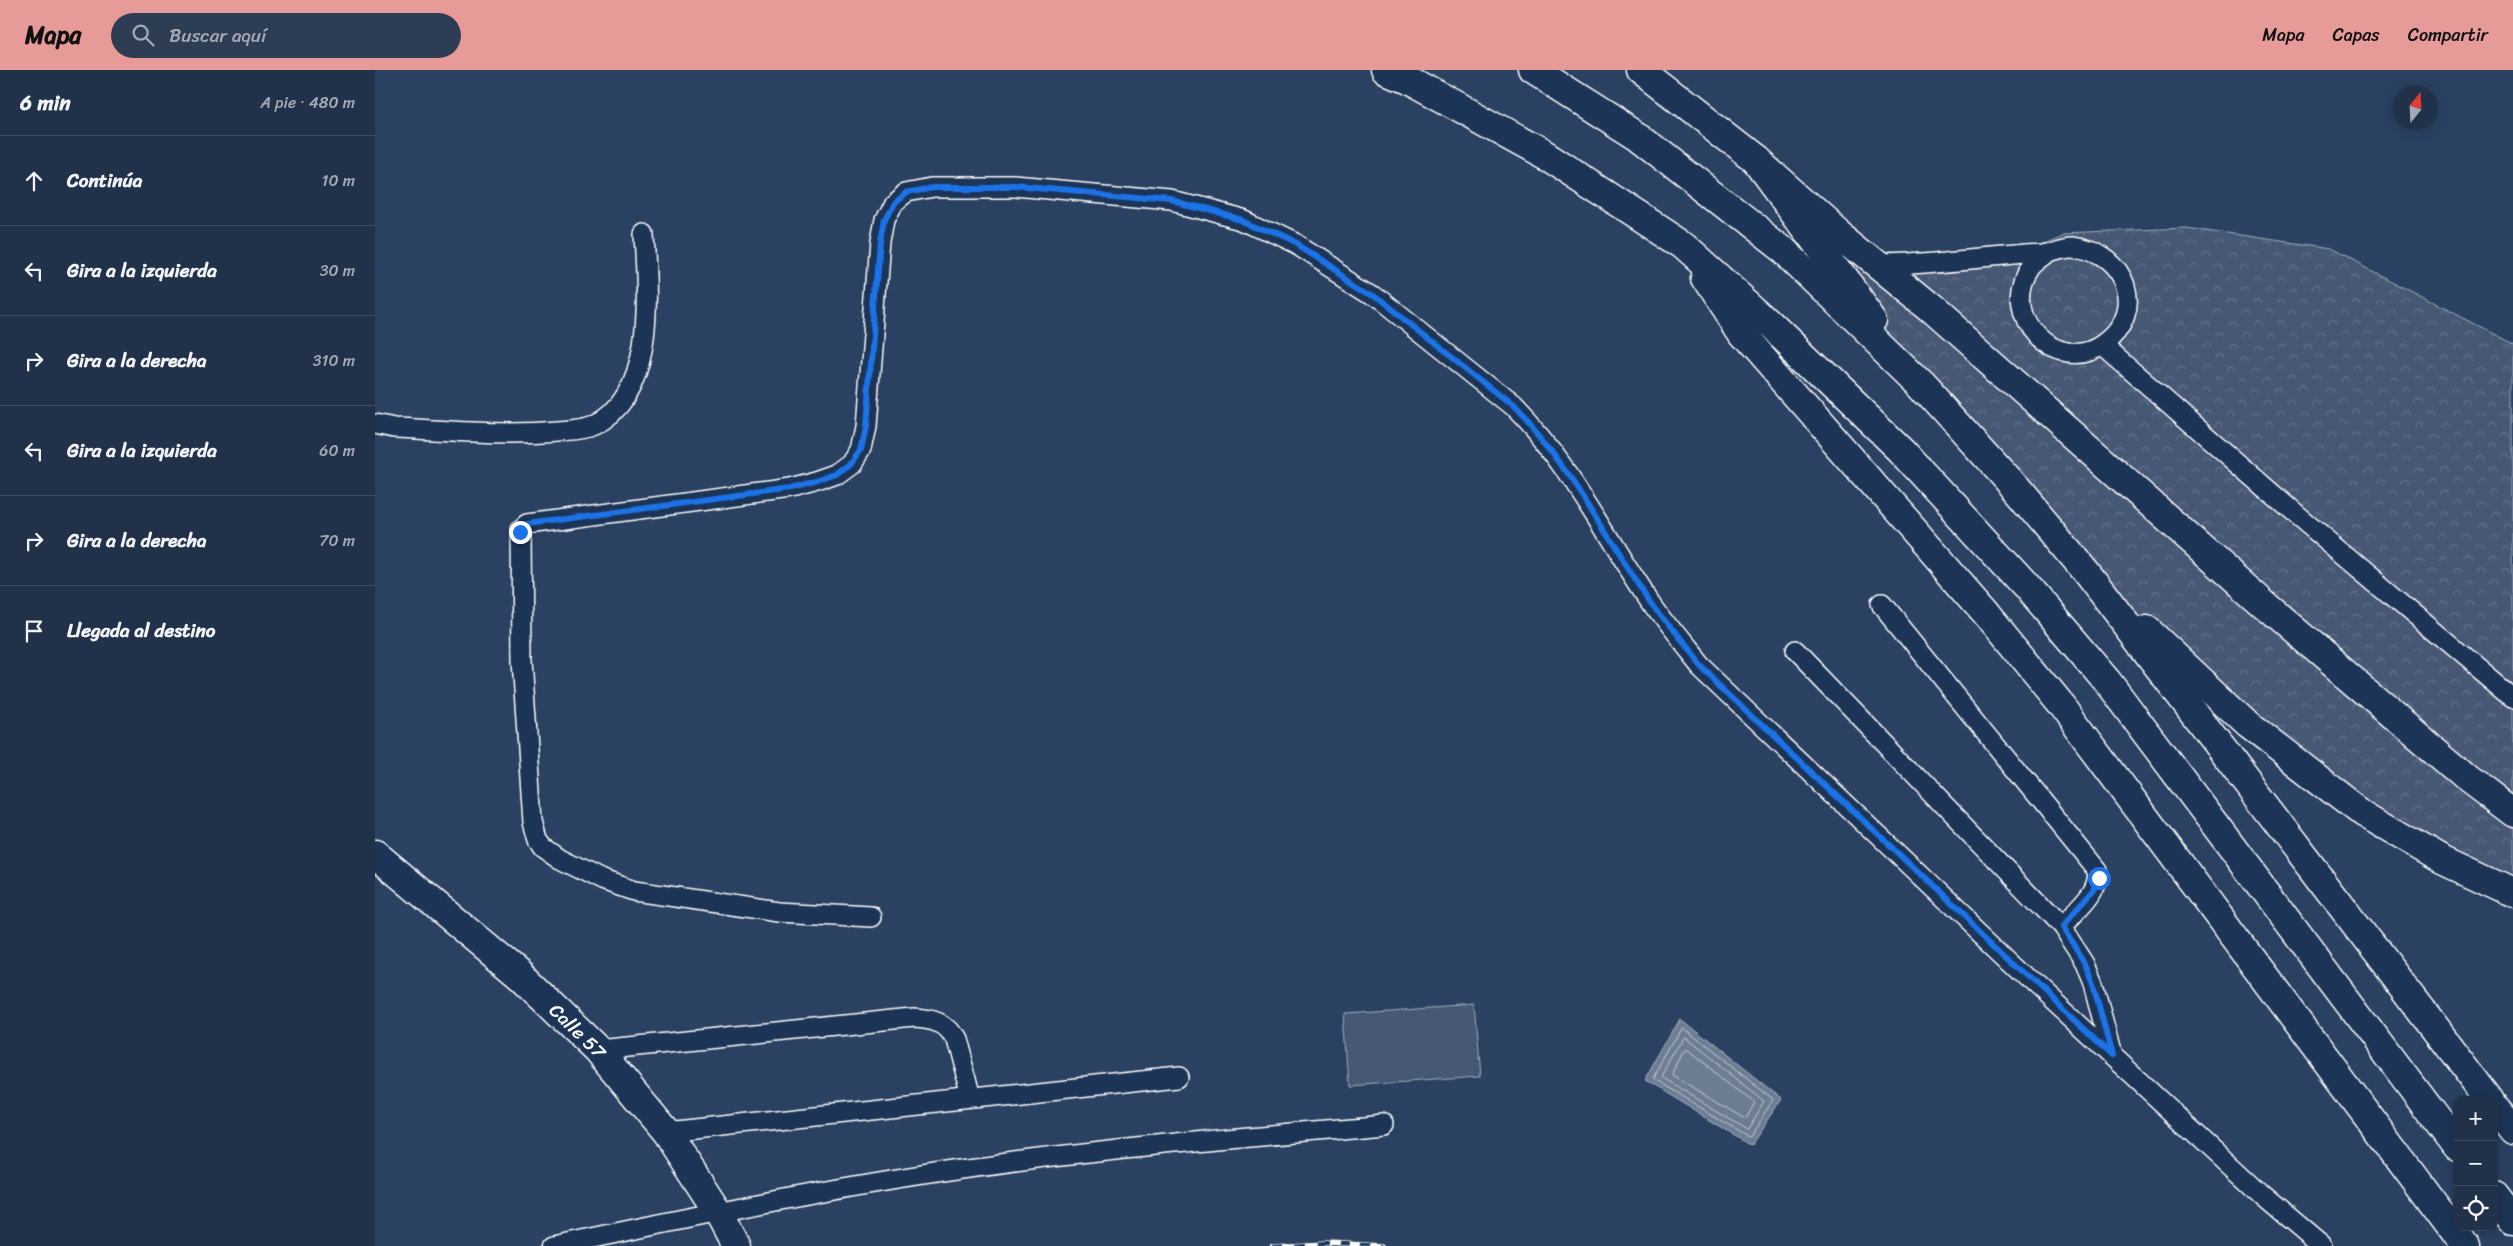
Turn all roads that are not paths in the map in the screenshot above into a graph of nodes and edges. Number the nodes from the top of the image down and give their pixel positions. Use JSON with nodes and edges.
{"nodes":[{"id":1,"x":1386,"y":70,"type":"edge"},
{"id":2,"x":1533,"y":70,"type":"edge"},
{"id":3,"x":1641,"y":70,"type":"edge"},
{"id":4,"x":1756,"y":160,"type":"junction"},
{"id":5,"x":644,"y":234,"type":"dead end"},
{"id":6,"x":1683,"y":245,"type":"junction"},
{"id":7,"x":2048,"y":252,"type":"junction"},
{"id":8,"x":1877,"y":265,"type":"junction"},
{"id":9,"x":2102,"y":345,"type":"junction"},
{"id":10,"x":1921,"y":384,"type":"junction"},
{"id":11,"x":375,"y":424,"type":"edge"},
{"id":12,"x":2086,"y":572,"type":"junction"},
{"id":13,"x":1882,"y":605,"type":"dead end"},
{"id":14,"x":1795,"y":651,"type":"dead end"},
{"id":15,"x":2513,"y":697,"type":"edge"},
{"id":16,"x":2513,"y":813,"type":"edge"},
{"id":17,"x":375,"y":854,"type":"edge"},
{"id":18,"x":2513,"y":893,"type":"edge"},
{"id":19,"x":871,"y":917,"type":"dead end"},
{"id":20,"x":2061,"y":927,"type":"junction"},
{"id":21,"x":598,"y":1050,"type":"junction"},
{"id":22,"x":2112,"y":1056,"type":"junction"},
{"id":23,"x":1179,"y":1078,"type":"dead end"},
{"id":24,"x":2487,"y":1096,"type":"edge"},
{"id":25,"x":969,"y":1099,"type":"junction"},
{"id":26,"x":2498,"y":1111,"type":"edge"},
{"id":27,"x":1385,"y":1125,"type":"dead end"},
{"id":28,"x":2513,"y":1130,"type":"edge"},
{"id":29,"x":666,"y":1132,"type":"junction"},
{"id":30,"x":2453,"y":1142,"type":"edge"},
{"id":31,"x":2498,"y":1201,"type":"edge"},
{"id":32,"x":718,"y":1212,"type":"junction"},
{"id":33,"x":2513,"y":1221,"type":"edge"},
{"id":34,"x":554,"y":1246,"type":"edge"},
{"id":35,"x":736,"y":1246,"type":"edge"},
{"id":36,"x":2322,"y":1246,"type":"edge"},
{"id":37,"x":2465,"y":1246,"type":"edge"}],
"edges":[{"from":1,"to":6,"type":"main road"},
{"from":2,"to":10,"type":"main road"},
{"from":3,"to":4,"type":"main road"},
{"from":4,"to":8,"type":"main road"},
{"from":4,"to":10,"type":"main road"},
{"from":5,"to":11,"type":"lane"},
{"from":6,"to":30,"type":"main road"},
{"from":6,"to":37,"type":"main road"},
{"from":7,"to":8,"type":"lane"},
{"from":7,"to":9,"type":"lane"},
{"from":7,"to":9,"type":"lane"},
{"from":8,"to":16,"type":"main road"},
{"from":9,"to":15,"type":"lane"},
{"from":10,"to":12,"type":"main road"},
{"from":12,"to":18,"type":"main road"},
{"from":12,"to":24,"type":"main road"},
{"from":13,"to":20,"type":"lane"},
{"from":14,"to":20,"type":"lane"},
{"from":17,"to":21,"type":"main road","name":"Calle 57"},
{"from":19,"to":22,"type":"lane"},
{"from":20,"to":22,"type":"lane"},
{"from":21,"to":25,"type":"lane"},
{"from":21,"to":29,"type":"main road","name":"Calle 57"},
{"from":22,"to":36,"type":"lane"},
{"from":23,"to":25,"type":"lane"},
{"from":25,"to":29,"type":"lane"},
{"from":26,"to":28,"type":"main road"},
{"from":27,"to":32,"type":"lane"},
{"from":29,"to":32,"type":"main road","name":"Calle 57"},
{"from":31,"to":33,"type":"main road"},
{"from":32,"to":34,"type":"lane"},
{"from":32,"to":35,"type":"main road","name":"Calle 57"}]}
